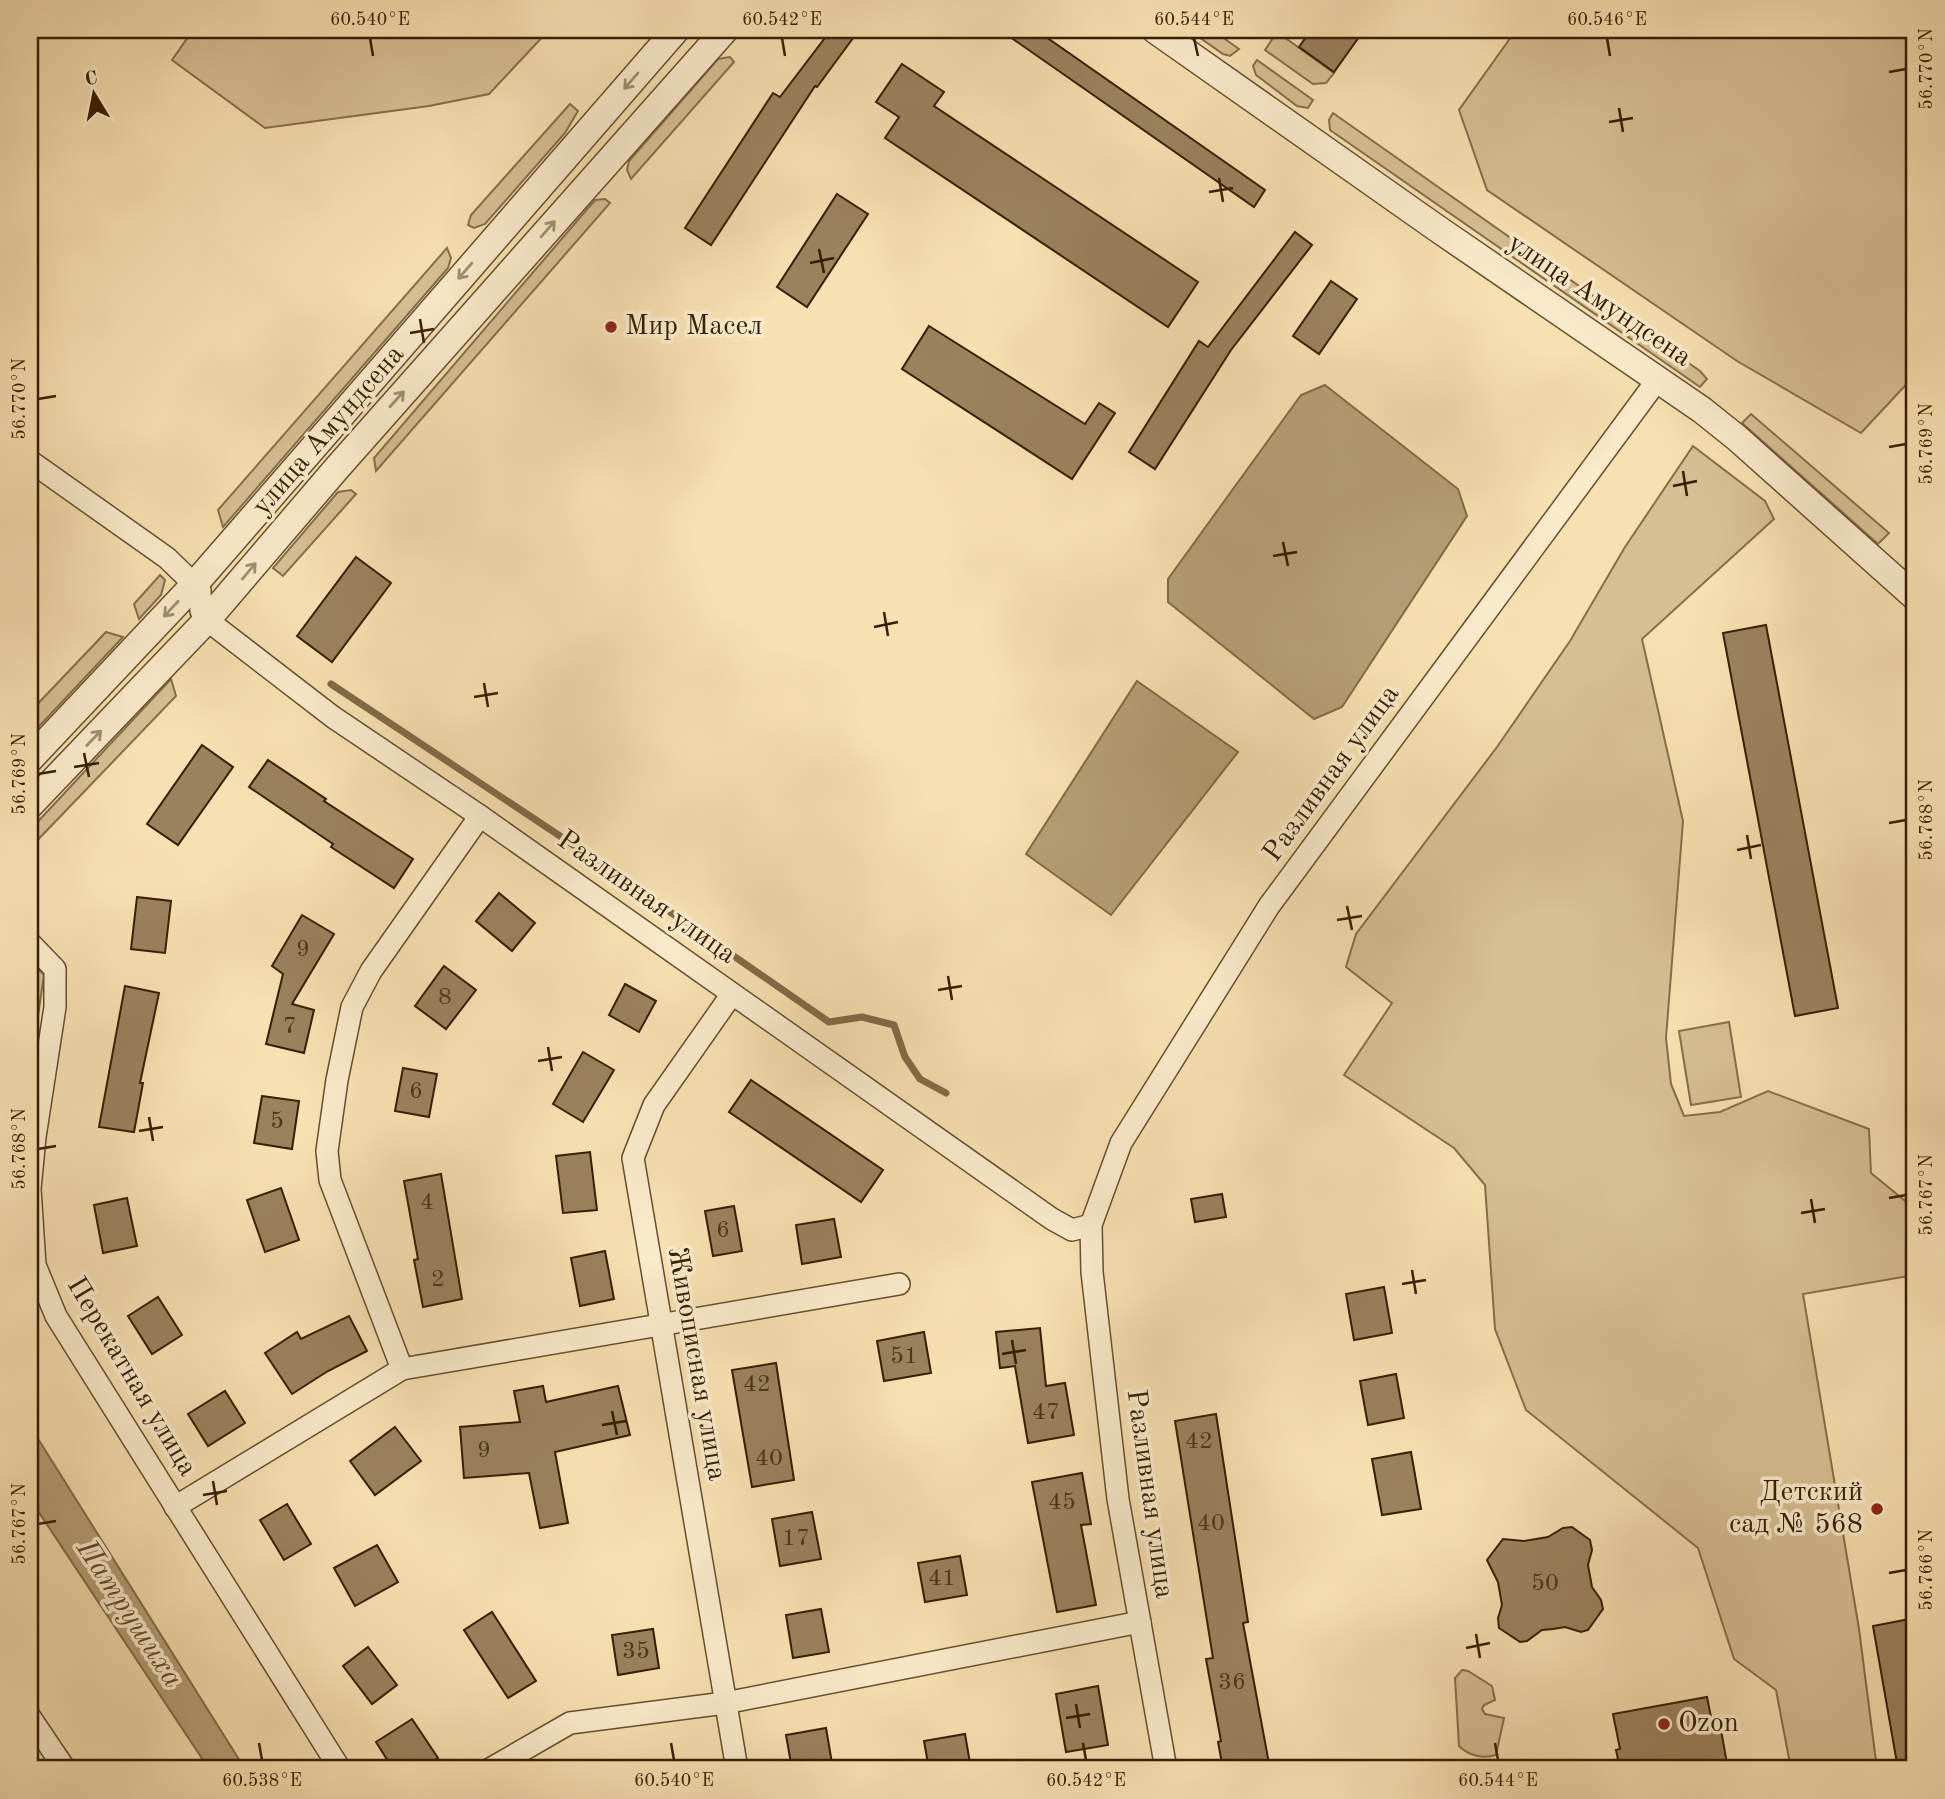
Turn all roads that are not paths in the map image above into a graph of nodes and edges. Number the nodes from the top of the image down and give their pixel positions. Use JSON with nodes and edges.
{"nodes":[{"id":1,"x":676,"y":30,"type":"edge"},
{"id":2,"x":725,"y":30,"type":"edge"},
{"id":3,"x":1155,"y":30,"type":"edge"},
{"id":4,"x":1658,"y":379,"type":"junction"},
{"id":5,"x":30,"y":461,"type":"edge"},
{"id":6,"x":194,"y":585,"type":"junction"},
{"id":7,"x":1915,"y":597,"type":"edge"},
{"id":8,"x":207,"y":620,"type":"junction"},
{"id":9,"x":30,"y":760,"type":"edge"},
{"id":10,"x":30,"y":805,"type":"edge"},
{"id":11,"x":480,"y":816,"type":"junction"},
{"id":12,"x":30,"y":943,"type":"edge"},
{"id":13,"x":732,"y":994,"type":"junction"},
{"id":14,"x":1091,"y":1225,"type":"junction"},
{"id":15,"x":899,"y":1284,"type":"dead end"},
{"id":16,"x":661,"y":1324,"type":"junction"},
{"id":17,"x":402,"y":1369,"type":"junction"},
{"id":18,"x":175,"y":1507,"type":"junction"},
{"id":19,"x":1140,"y":1622,"type":"junction"},
{"id":20,"x":725,"y":1703,"type":"junction"},
{"id":21,"x":30,"y":1717,"type":"edge"},
{"id":22,"x":65,"y":1769,"type":"edge"},
{"id":23,"x":340,"y":1769,"type":"edge"},
{"id":24,"x":491,"y":1769,"type":"edge"},
{"id":25,"x":737,"y":1769,"type":"edge"},
{"id":26,"x":1166,"y":1769,"type":"edge"}],
"edges":[{"from":1,"to":6,"type":"street","name":"улица Амундсена","one_way":true},
{"from":8,"to":2,"type":"street","name":"улица Амундсена","one_way":true},
{"from":3,"to":4,"type":"street","name":"улица Амундсена"},
{"from":4,"to":7,"type":"street","name":"улица Амундсена"},
{"from":4,"to":14,"type":"street","name":"Разливная улица"},
{"from":5,"to":6,"type":"street"},
{"from":6,"to":8,"type":"street"},
{"from":6,"to":9,"type":"street","name":"улица Амундсена","one_way":true},
{"from":10,"to":8,"type":"street","name":"улица Амундсена","one_way":true},
{"from":8,"to":11,"type":"street","name":"Разливная улица"},
{"from":11,"to":13,"type":"street","name":"Разливная улица"},
{"from":11,"to":17,"type":"street"},
{"from":12,"to":18,"type":"street","name":"Перекатная улица"},
{"from":13,"to":14,"type":"street","name":"Разливная улица"},
{"from":13,"to":16,"type":"street","name":"Живописная улица"},
{"from":14,"to":19,"type":"street","name":"Разливная улица"},
{"from":15,"to":16,"type":"street"},
{"from":16,"to":17,"type":"street"},
{"from":16,"to":20,"type":"street","name":"Живописная улица"},
{"from":17,"to":18,"type":"street"},
{"from":18,"to":23,"type":"street","name":"Перекатная улица"},
{"from":19,"to":20,"type":"street"},
{"from":19,"to":26,"type":"street","name":"Разливная улица"},
{"from":20,"to":24,"type":"street"},
{"from":20,"to":25,"type":"street","name":"Живописная улица"},
{"from":21,"to":22,"type":"street"}]}
